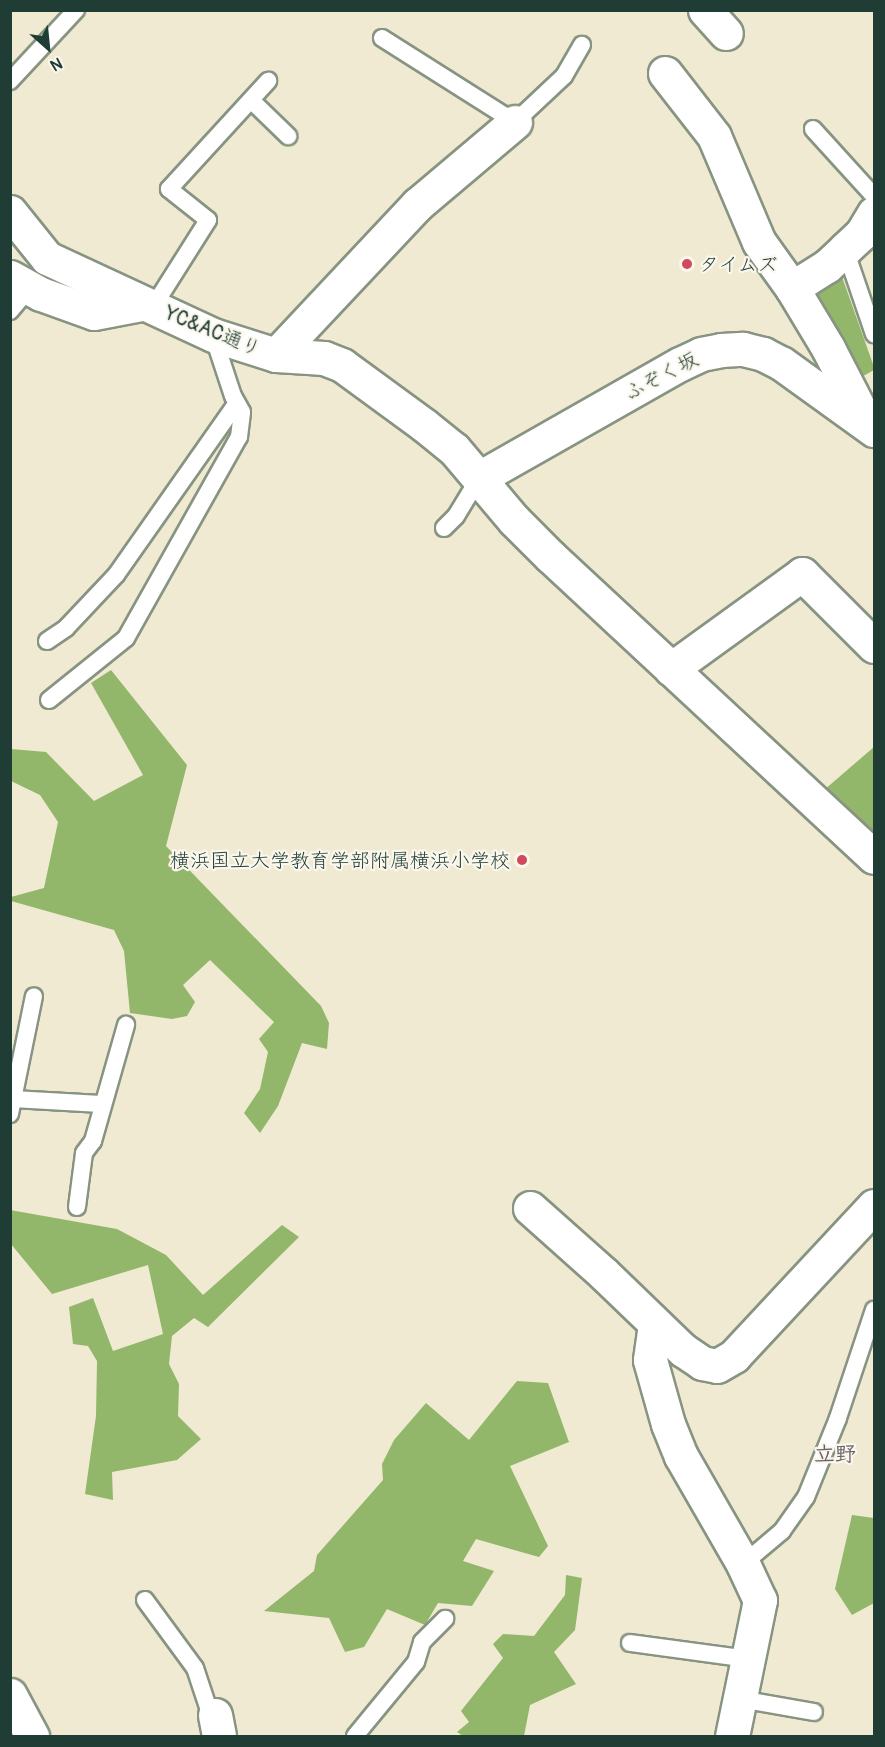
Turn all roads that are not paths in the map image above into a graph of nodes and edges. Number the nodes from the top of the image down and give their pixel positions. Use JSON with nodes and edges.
{"nodes":[{"id":1,"x":76,"y":10,"type":"edge"},
{"id":2,"x":382,"y":38,"type":"dead end"},
{"id":3,"x":582,"y":45,"type":"dead end"},
{"id":4,"x":665,"y":73,"type":"dead end"},
{"id":5,"x":10,"y":81,"type":"edge"},
{"id":6,"x":267,"y":81,"type":"dead end"},
{"id":7,"x":251,"y":100,"type":"junction"},
{"id":8,"x":515,"y":122,"type":"junction"},
{"id":9,"x":813,"y":129,"type":"dead end"},
{"id":10,"x":288,"y":136,"type":"dead end"},
{"id":11,"x":874,"y":196,"type":"edge"},
{"id":12,"x":10,"y":212,"type":"edge"},
{"id":13,"x":874,"y":213,"type":"edge"},
{"id":14,"x":845,"y":249,"type":"junction"},
{"id":15,"x":792,"y":288,"type":"junction"},
{"id":16,"x":17,"y":292,"type":"edge"},
{"id":17,"x":147,"y":305,"type":"junction"},
{"id":18,"x":874,"y":334,"type":"edge"},
{"id":19,"x":213,"y":335,"type":"junction"},
{"id":20,"x":276,"y":355,"type":"junction"},
{"id":21,"x":237,"y":403,"type":"junction"},
{"id":22,"x":871,"y":428,"type":"edge"},
{"id":23,"x":479,"y":478,"type":"junction"},
{"id":24,"x":444,"y":528,"type":"dead end"},
{"id":25,"x":47,"y":641,"type":"dead end"},
{"id":26,"x":874,"y":646,"type":"edge"},
{"id":27,"x":671,"y":669,"type":"junction"},
{"id":28,"x":49,"y":700,"type":"dead end"},
{"id":29,"x":874,"y":857,"type":"edge"},
{"id":30,"x":34,"y":996,"type":"dead end"},
{"id":31,"x":126,"y":1025,"type":"dead end"},
{"id":32,"x":101,"y":1104,"type":"junction"},
{"id":33,"x":12,"y":1107,"type":"edge"},
{"id":34,"x":874,"y":1206,"type":"edge"},
{"id":35,"x":77,"y":1208,"type":"dead end"},
{"id":36,"x":530,"y":1208,"type":"dead end"},
{"id":37,"x":874,"y":1310,"type":"edge"},
{"id":38,"x":655,"y":1324,"type":"junction"},
{"id":39,"x":743,"y":1564,"type":"junction"},
{"id":40,"x":145,"y":1600,"type":"dead end"},
{"id":41,"x":445,"y":1619,"type":"dead end"},
{"id":42,"x":630,"y":1643,"type":"dead end"},
{"id":43,"x":748,"y":1659,"type":"junction"},
{"id":44,"x":10,"y":1695,"type":"edge"},
{"id":45,"x":740,"y":1699,"type":"junction"},
{"id":46,"x":814,"y":1712,"type":"dead end"},
{"id":47,"x":217,"y":1726,"type":"edge"},
{"id":48,"x":32,"y":1737,"type":"edge"},
{"id":49,"x":355,"y":1737,"type":"edge"},
{"id":50,"x":732,"y":1737,"type":"edge"}],
"edges":[{"from":1,"to":5,"type":"lane"},
{"from":2,"to":8,"type":"lane"},
{"from":3,"to":8,"type":"lane"},
{"from":4,"to":15,"type":"street"},
{"from":6,"to":7,"type":"lane"},
{"from":7,"to":10,"type":"lane"},
{"from":7,"to":17,"type":"lane"},
{"from":8,"to":20,"type":"street"},
{"from":9,"to":11,"type":"lane"},
{"from":12,"to":17,"type":"street","name":"YC&AC通り"},
{"from":13,"to":14,"type":"street"},
{"from":14,"to":15,"type":"street"},
{"from":14,"to":18,"type":"lane"},
{"from":15,"to":22,"type":"street"},
{"from":16,"to":17,"type":"street"},
{"from":17,"to":19,"type":"street","name":"YC&AC通り"},
{"from":19,"to":20,"type":"street","name":"YC&AC通り"},
{"from":19,"to":21,"type":"lane"},
{"from":20,"to":23,"type":"street","name":"YC&AC通り"},
{"from":21,"to":25,"type":"lane"},
{"from":21,"to":28,"type":"lane"},
{"from":22,"to":23,"type":"street","name":"ふぞく坂"},
{"from":23,"to":24,"type":"lane"},
{"from":23,"to":27,"type":"street","name":"YC&AC通り"},
{"from":26,"to":27,"type":"street"},
{"from":27,"to":29,"type":"street","name":"YC&AC通り"},
{"from":30,"to":33,"type":"lane"},
{"from":31,"to":32,"type":"lane"},
{"from":32,"to":33,"type":"lane"},
{"from":32,"to":35,"type":"lane"},
{"from":34,"to":38,"type":"street"},
{"from":36,"to":38,"type":"street"},
{"from":37,"to":39,"type":"lane"},
{"from":38,"to":39,"type":"street"},
{"from":39,"to":43,"type":"street"},
{"from":40,"to":47,"type":"lane"},
{"from":41,"to":49,"type":"lane"},
{"from":42,"to":43,"type":"lane"},
{"from":43,"to":45,"type":"street"},
{"from":44,"to":48,"type":"street"},
{"from":45,"to":46,"type":"lane"},
{"from":45,"to":50,"type":"street"}]}
